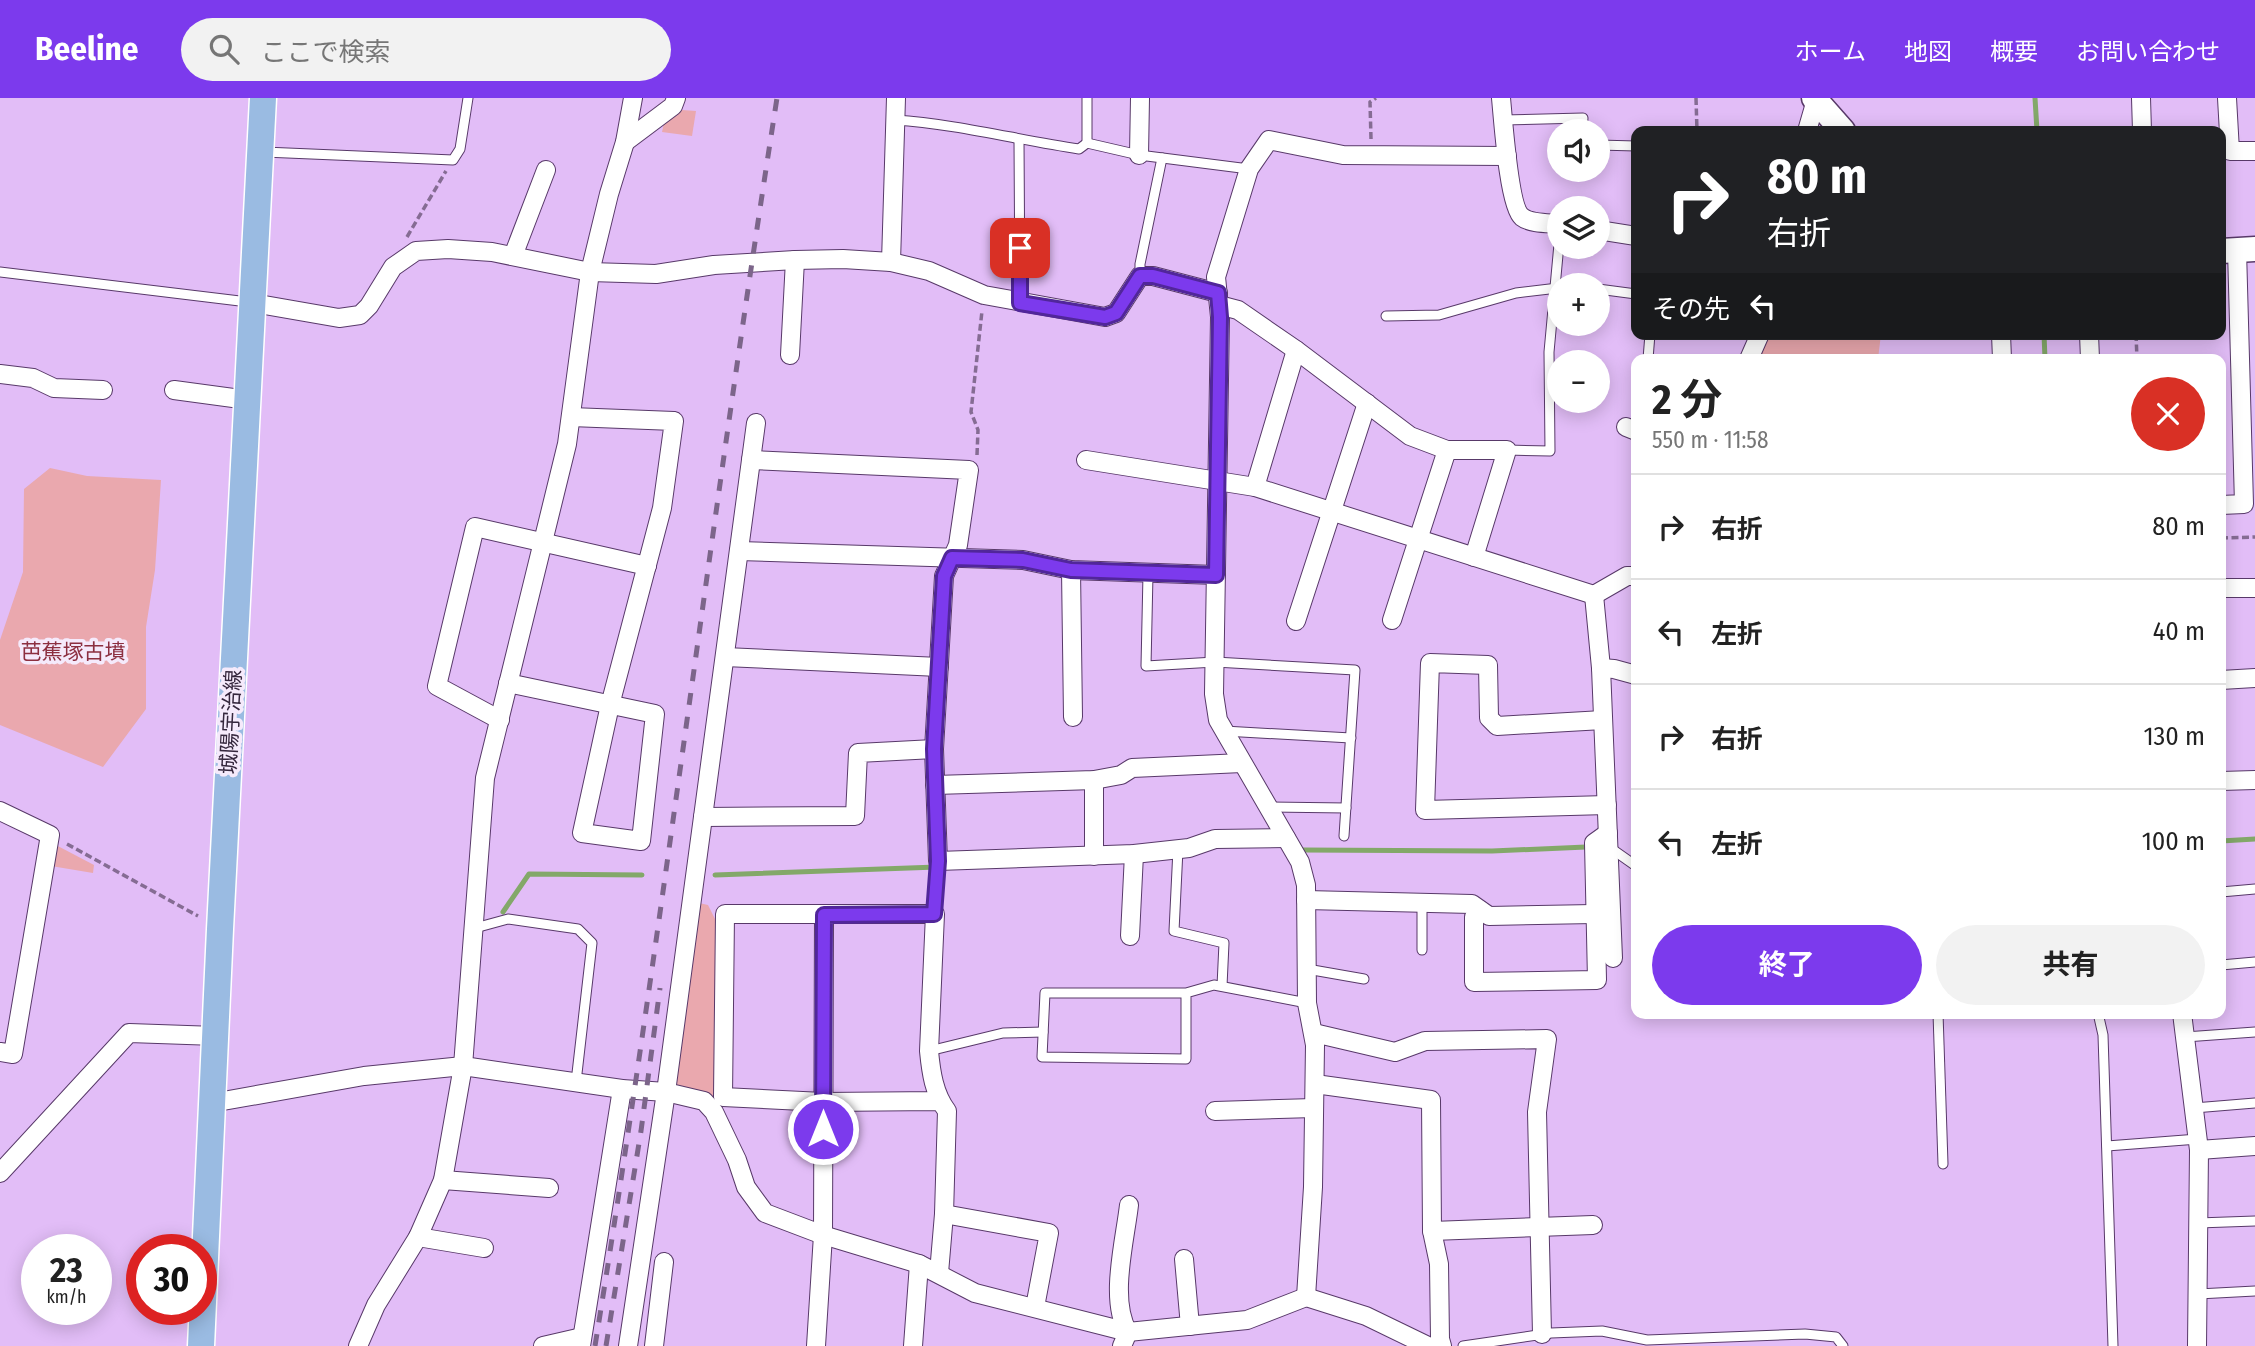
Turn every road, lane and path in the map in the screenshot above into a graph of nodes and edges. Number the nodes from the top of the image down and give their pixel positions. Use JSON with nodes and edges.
{"nodes":[{"id":1,"x":262,"y":98,"type":"edge"},
{"id":2,"x":468,"y":98,"type":"edge"},
{"id":3,"x":634,"y":98,"type":"edge"},
{"id":4,"x":676,"y":98,"type":"edge"},
{"id":5,"x":896,"y":98,"type":"edge"},
{"id":6,"x":1087,"y":98,"type":"edge"},
{"id":7,"x":1140,"y":98,"type":"edge"},
{"id":8,"x":1376,"y":98,"type":"edge"},
{"id":9,"x":1501,"y":98,"type":"edge"},
{"id":10,"x":1696,"y":98,"type":"edge"},
{"id":11,"x":2141,"y":98,"type":"edge"},
{"id":12,"x":2227,"y":98,"type":"edge"},
{"id":13,"x":1815,"y":99,"type":"edge"},
{"id":14,"x":1583,"y":119,"type":"edge"},
{"id":15,"x":895,"y":120,"type":"junction"},
{"id":16,"x":1503,"y":120,"type":"junction"},
{"id":17,"x":1697,"y":126,"type":"edge"},
{"id":18,"x":1808,"y":126,"type":"edge"},
{"id":19,"x":1839,"y":126,"type":"edge"},
{"id":20,"x":2141,"y":126,"type":"edge"},
{"id":21,"x":1019,"y":140,"type":"junction"},
{"id":22,"x":625,"y":142,"type":"junction"},
{"id":23,"x":1087,"y":143,"type":"junction"},
{"id":24,"x":1610,"y":145,"type":"edge"},
{"id":25,"x":1631,"y":146,"type":"edge"},
{"id":26,"x":2255,"y":151,"type":"edge"},
{"id":27,"x":260,"y":152,"type":"junction"},
{"id":28,"x":1139,"y":155,"type":"junction"},
{"id":29,"x":1372,"y":155,"type":"junction"},
{"id":30,"x":1507,"y":156,"type":"junction"},
{"id":31,"x":1162,"y":158,"type":"junction"},
{"id":32,"x":453,"y":160,"type":"junction"},
{"id":33,"x":1249,"y":169,"type":"junction"},
{"id":34,"x":546,"y":170,"type":"dead end"},
{"id":35,"x":1547,"y":223,"type":"edge"},
{"id":36,"x":1610,"y":232,"type":"edge"},
{"id":37,"x":1631,"y":235,"type":"edge"},
{"id":38,"x":2238,"y":250,"type":"edge"},
{"id":39,"x":513,"y":256,"type":"junction"},
{"id":40,"x":795,"y":260,"type":"junction"},
{"id":41,"x":891,"y":262,"type":"junction"},
{"id":42,"x":393,"y":267,"type":"junction"},
{"id":43,"x":0,"y":272,"type":"edge"},
{"id":44,"x":590,"y":272,"type":"junction"},
{"id":45,"x":1140,"y":276,"type":"junction"},
{"id":46,"x":1547,"y":289,"type":"edge"},
{"id":47,"x":1610,"y":290,"type":"edge"},
{"id":48,"x":1631,"y":292,"type":"edge"},
{"id":49,"x":984,"y":295,"type":"junction"},
{"id":50,"x":1218,"y":299,"type":"junction"},
{"id":51,"x":253,"y":303,"type":"junction"},
{"id":52,"x":1020,"y":303,"type":"junction"},
{"id":53,"x":1386,"y":316,"type":"dead end"},
{"id":54,"x":1551,"y":336,"type":"edge"},
{"id":55,"x":1296,"y":350,"type":"junction"},
{"id":56,"x":790,"y":355,"type":"dead end"},
{"id":57,"x":0,"y":374,"type":"edge"},
{"id":58,"x":103,"y":390,"type":"dead end"},
{"id":59,"x":174,"y":390,"type":"dead end"},
{"id":60,"x":248,"y":400,"type":"junction"},
{"id":61,"x":1367,"y":403,"type":"junction"},
{"id":62,"x":571,"y":417,"type":"junction"},
{"id":63,"x":757,"y":423,"type":"dead end"},
{"id":64,"x":1447,"y":450,"type":"junction"},
{"id":65,"x":1507,"y":450,"type":"junction"},
{"id":66,"x":751,"y":460,"type":"junction"},
{"id":67,"x":1086,"y":460,"type":"dead end"},
{"id":68,"x":969,"y":470,"type":"junction"},
{"id":69,"x":1218,"y":481,"type":"junction"},
{"id":70,"x":1255,"y":487,"type":"junction"},
{"id":71,"x":2226,"y":505,"type":"edge"},
{"id":72,"x":1333,"y":512,"type":"junction"},
{"id":73,"x":2255,"y":537,"type":"edge"},
{"id":74,"x":2226,"y":538,"type":"edge"},
{"id":75,"x":1418,"y":539,"type":"junction"},
{"id":76,"x":543,"y":544,"type":"junction"},
{"id":77,"x":739,"y":551,"type":"junction"},
{"id":78,"x":1474,"y":556,"type":"junction"},
{"id":79,"x":952,"y":558,"type":"junction"},
{"id":80,"x":647,"y":566,"type":"junction"},
{"id":81,"x":1071,"y":570,"type":"junction"},
{"id":82,"x":1148,"y":574,"type":"junction"},
{"id":83,"x":1216,"y":575,"type":"junction"},
{"id":84,"x":1631,"y":576,"type":"edge"},
{"id":85,"x":2226,"y":588,"type":"edge"},
{"id":86,"x":2255,"y":588,"type":"edge"},
{"id":87,"x":1594,"y":594,"type":"junction"},
{"id":88,"x":1392,"y":620,"type":"dead end"},
{"id":89,"x":1296,"y":621,"type":"dead end"},
{"id":90,"x":725,"y":657,"type":"junction"},
{"id":91,"x":1215,"y":662,"type":"junction"},
{"id":92,"x":939,"y":667,"type":"junction"},
{"id":93,"x":1601,"y":668,"type":"junction"},
{"id":94,"x":1631,"y":674,"type":"edge"},
{"id":95,"x":2255,"y":678,"type":"edge"},
{"id":96,"x":2226,"y":680,"type":"edge"},
{"id":97,"x":509,"y":683,"type":"junction"},
{"id":98,"x":610,"y":705,"type":"junction"},
{"id":99,"x":1073,"y":717,"type":"dead end"},
{"id":100,"x":500,"y":720,"type":"junction"},
{"id":101,"x":1603,"y":720,"type":"junction"},
{"id":102,"x":1224,"y":731,"type":"junction"},
{"id":103,"x":1351,"y":738,"type":"junction"},
{"id":104,"x":934,"y":749,"type":"junction"},
{"id":105,"x":1242,"y":763,"type":"junction"},
{"id":106,"x":1094,"y":780,"type":"junction"},
{"id":107,"x":2255,"y":780,"type":"edge"},
{"id":108,"x":2226,"y":781,"type":"edge"},
{"id":109,"x":935,"y":785,"type":"junction"},
{"id":110,"x":1607,"y":805,"type":"junction"},
{"id":111,"x":1268,"y":807,"type":"junction"},
{"id":112,"x":1346,"y":808,"type":"junction"},
{"id":113,"x":0,"y":811,"type":"edge"},
{"id":114,"x":703,"y":817,"type":"junction"},
{"id":115,"x":50,"y":835,"type":"junction"},
{"id":116,"x":1344,"y":836,"type":"dead end"},
{"id":117,"x":1286,"y":838,"type":"junction"},
{"id":118,"x":1608,"y":840,"type":"junction"},
{"id":119,"x":1178,"y":849,"type":"junction"},
{"id":120,"x":1134,"y":854,"type":"junction"},
{"id":121,"x":1094,"y":856,"type":"junction"},
{"id":122,"x":938,"y":861,"type":"junction"},
{"id":123,"x":1631,"y":861,"type":"edge"},
{"id":124,"x":2255,"y":889,"type":"edge"},
{"id":125,"x":2226,"y":892,"type":"edge"},
{"id":126,"x":1306,"y":900,"type":"junction"},
{"id":127,"x":1422,"y":903,"type":"junction"},
{"id":128,"x":1480,"y":910,"type":"junction"},
{"id":129,"x":934,"y":914,"type":"junction"},
{"id":130,"x":1594,"y":914,"type":"junction"},
{"id":131,"x":824,"y":915,"type":"junction"},
{"id":132,"x":209,"y":922,"type":"dead end"},
{"id":133,"x":475,"y":928,"type":"junction"},
{"id":134,"x":1129,"y":936,"type":"dead end"},
{"id":135,"x":1422,"y":950,"type":"dead end"},
{"id":136,"x":1613,"y":958,"type":"dead end"},
{"id":137,"x":2255,"y":962,"type":"edge"},
{"id":138,"x":2226,"y":965,"type":"edge"},
{"id":139,"x":1307,"y":969,"type":"junction"},
{"id":140,"x":1364,"y":979,"type":"dead end"},
{"id":141,"x":1222,"y":986,"type":"junction"},
{"id":142,"x":1186,"y":993,"type":"junction"},
{"id":143,"x":1307,"y":1003,"type":"junction"},
{"id":144,"x":1938,"y":1019,"type":"edge"},
{"id":145,"x":2099,"y":1019,"type":"edge"},
{"id":146,"x":2183,"y":1019,"type":"edge"},
{"id":147,"x":1043,"y":1032,"type":"junction"},
{"id":148,"x":1314,"y":1032,"type":"junction"},
{"id":149,"x":2255,"y":1032,"type":"edge"},
{"id":150,"x":216,"y":1036,"type":"junction"},
{"id":151,"x":2185,"y":1037,"type":"junction"},
{"id":152,"x":929,"y":1051,"type":"junction"},
{"id":153,"x":0,"y":1052,"type":"edge"},
{"id":154,"x":463,"y":1066,"type":"junction"},
{"id":155,"x":576,"y":1082,"type":"junction"},
{"id":156,"x":1315,"y":1084,"type":"junction"},
{"id":157,"x":622,"y":1089,"type":"junction"},
{"id":158,"x":666,"y":1092,"type":"junction"},
{"id":159,"x":212,"y":1101,"type":"junction"},
{"id":160,"x":939,"y":1101,"type":"junction"},
{"id":161,"x":823,"y":1102,"type":"junction"},
{"id":162,"x":2255,"y":1103,"type":"edge"},
{"id":163,"x":719,"y":1104,"type":"junction"},
{"id":164,"x":1314,"y":1108,"type":"junction"},
{"id":165,"x":2194,"y":1108,"type":"junction"},
{"id":166,"x":1215,"y":1111,"type":"dead end"},
{"id":167,"x":2198,"y":1144,"type":"junction"},
{"id":168,"x":2106,"y":1146,"type":"junction"},
{"id":169,"x":2255,"y":1146,"type":"edge"},
{"id":170,"x":1943,"y":1164,"type":"dead end"},
{"id":171,"x":0,"y":1173,"type":"edge"},
{"id":172,"x":443,"y":1180,"type":"junction"},
{"id":173,"x":550,"y":1188,"type":"dead end"},
{"id":174,"x":1129,"y":1205,"type":"dead end"},
{"id":175,"x":944,"y":1214,"type":"junction"},
{"id":176,"x":2255,"y":1221,"type":"edge"},
{"id":177,"x":2198,"y":1223,"type":"junction"},
{"id":178,"x":1593,"y":1225,"type":"dead end"},
{"id":179,"x":1539,"y":1228,"type":"junction"},
{"id":180,"x":1432,"y":1231,"type":"junction"},
{"id":181,"x":823,"y":1235,"type":"junction"},
{"id":182,"x":418,"y":1237,"type":"junction"},
{"id":183,"x":484,"y":1248,"type":"dead end"},
{"id":184,"x":1184,"y":1259,"type":"dead end"},
{"id":185,"x":664,"y":1262,"type":"dead end"},
{"id":186,"x":919,"y":1264,"type":"junction"},
{"id":187,"x":939,"y":1273,"type":"junction"},
{"id":188,"x":2255,"y":1291,"type":"edge"},
{"id":189,"x":2198,"y":1294,"type":"junction"},
{"id":190,"x":1306,"y":1297,"type":"junction"},
{"id":191,"x":1035,"y":1307,"type":"junction"},
{"id":192,"x":1190,"y":1326,"type":"junction"},
{"id":193,"x":1542,"y":1334,"type":"junction"},
{"id":194,"x":1125,"y":1339,"type":"edge"},
{"id":195,"x":582,"y":1341,"type":"edge"},
{"id":196,"x":201,"y":1346,"type":"edge"},
{"id":197,"x":358,"y":1346,"type":"edge"},
{"id":198,"x":544,"y":1346,"type":"edge"},
{"id":199,"x":628,"y":1346,"type":"edge"},
{"id":200,"x":654,"y":1346,"type":"edge"},
{"id":201,"x":816,"y":1346,"type":"edge"},
{"id":202,"x":913,"y":1346,"type":"edge"},
{"id":203,"x":1428,"y":1346,"type":"edge"},
{"id":204,"x":1442,"y":1346,"type":"edge"},
{"id":205,"x":1464,"y":1346,"type":"edge"},
{"id":206,"x":1843,"y":1346,"type":"edge"},
{"id":207,"x":2113,"y":1346,"type":"edge"},
{"id":208,"x":2197,"y":1346,"type":"edge"}],
"edges":[{"from":1,"to":27,"type":"main road","name":"城陽宇治線"},
{"from":2,"to":32,"type":"lane"},
{"from":3,"to":22,"type":"street"},
{"from":4,"to":22,"type":"street"},
{"from":5,"to":15,"type":"street"},
{"from":6,"to":23,"type":"lane"},
{"from":7,"to":28,"type":"street"},
{"from":8,"to":29,"type":"path"},
{"from":9,"to":16,"type":"street"},
{"from":10,"to":17,"type":"path"},
{"from":11,"to":20,"type":"street"},
{"from":12,"to":26,"type":"street"},
{"from":13,"to":18,"type":"street"},
{"from":13,"to":19,"type":"main road"},
{"from":14,"to":16,"type":"lane"},
{"from":15,"to":21,"type":"lane"},
{"from":15,"to":41,"type":"street"},
{"from":16,"to":30,"type":"street"},
{"from":21,"to":23,"type":"lane"},
{"from":21,"to":52,"type":"lane"},
{"from":22,"to":44,"type":"street"},
{"from":23,"to":28,"type":"lane"},
{"from":24,"to":25,"type":"lane"},
{"from":27,"to":32,"type":"lane"},
{"from":27,"to":51,"type":"main road","name":"城陽宇治線"},
{"from":28,"to":31,"type":"lane"},
{"from":29,"to":30,"type":"street"},
{"from":29,"to":33,"type":"street"},
{"from":30,"to":35,"type":"street"},
{"from":31,"to":33,"type":"lane"},
{"from":31,"to":45,"type":"lane"},
{"from":32,"to":42,"type":"path"},
{"from":33,"to":50,"type":"street"},
{"from":34,"to":39,"type":"street"},
{"from":36,"to":37,"type":"street"},
{"from":38,"to":71,"type":"street"},
{"from":39,"to":42,"type":"street"},
{"from":39,"to":44,"type":"street"},
{"from":40,"to":41,"type":"street"},
{"from":40,"to":44,"type":"street"},
{"from":40,"to":56,"type":"street"},
{"from":41,"to":49,"type":"street"},
{"from":42,"to":51,"type":"street"},
{"from":43,"to":51,"type":"lane"},
{"from":44,"to":62,"type":"street"},
{"from":45,"to":50,"type":"street"},
{"from":45,"to":52,"type":"street"},
{"from":46,"to":53,"type":"lane"},
{"from":47,"to":48,"type":"lane"},
{"from":49,"to":52,"type":"street"},
{"from":49,"to":68,"type":"path"},
{"from":50,"to":55,"type":"street"},
{"from":50,"to":69,"type":"street"},
{"from":51,"to":60,"type":"main road","name":"城陽宇治線"},
{"from":54,"to":65,"type":"lane"},
{"from":55,"to":61,"type":"street"},
{"from":55,"to":70,"type":"street"},
{"from":57,"to":58,"type":"street"},
{"from":59,"to":60,"type":"street"},
{"from":60,"to":150,"type":"main road","name":"城陽宇治線"},
{"from":61,"to":64,"type":"street"},
{"from":61,"to":72,"type":"street"},
{"from":62,"to":76,"type":"street"},
{"from":62,"to":80,"type":"street"},
{"from":63,"to":66,"type":"street"},
{"from":64,"to":65,"type":"street"},
{"from":64,"to":75,"type":"street"},
{"from":65,"to":78,"type":"street"},
{"from":66,"to":68,"type":"street"},
{"from":66,"to":77,"type":"street"},
{"from":67,"to":69,"type":"street"},
{"from":68,"to":79,"type":"street"},
{"from":69,"to":70,"type":"street"},
{"from":69,"to":83,"type":"street"},
{"from":70,"to":72,"type":"street"},
{"from":72,"to":75,"type":"street"},
{"from":72,"to":89,"type":"street"},
{"from":73,"to":74,"type":"path"},
{"from":75,"to":78,"type":"street"},
{"from":75,"to":88,"type":"street"},
{"from":76,"to":80,"type":"street"},
{"from":76,"to":97,"type":"street"},
{"from":76,"to":100,"type":"street"},
{"from":77,"to":79,"type":"street"},
{"from":77,"to":90,"type":"street"},
{"from":78,"to":87,"type":"street"},
{"from":79,"to":81,"type":"street"},
{"from":79,"to":92,"type":"street"},
{"from":80,"to":98,"type":"street"},
{"from":81,"to":82,"type":"street"},
{"from":81,"to":99,"type":"street"},
{"from":82,"to":83,"type":"street"},
{"from":82,"to":91,"type":"lane"},
{"from":83,"to":91,"type":"street"},
{"from":84,"to":87,"type":"street"},
{"from":85,"to":86,"type":"street"},
{"from":87,"to":93,"type":"street"},
{"from":90,"to":92,"type":"street"},
{"from":90,"to":114,"type":"street"},
{"from":91,"to":102,"type":"street"},
{"from":91,"to":103,"type":"lane"},
{"from":92,"to":104,"type":"street"},
{"from":93,"to":94,"type":"street"},
{"from":93,"to":101,"type":"street"},
{"from":95,"to":96,"type":"street"},
{"from":97,"to":98,"type":"street"},
{"from":97,"to":100,"type":"street"},
{"from":98,"to":98,"type":"street"},
{"from":100,"to":133,"type":"street"},
{"from":101,"to":110,"type":"street"},
{"from":101,"to":110,"type":"street"},
{"from":102,"to":103,"type":"lane"},
{"from":102,"to":105,"type":"street"},
{"from":103,"to":112,"type":"lane"},
{"from":104,"to":109,"type":"street"},
{"from":104,"to":114,"type":"street"},
{"from":105,"to":106,"type":"street"},
{"from":105,"to":111,"type":"street"},
{"from":106,"to":109,"type":"street"},
{"from":106,"to":121,"type":"street"},
{"from":107,"to":108,"type":"street"},
{"from":109,"to":122,"type":"street"},
{"from":110,"to":118,"type":"street"},
{"from":111,"to":112,"type":"lane"},
{"from":111,"to":117,"type":"street"},
{"from":112,"to":116,"type":"lane"},
{"from":113,"to":115,"type":"street"},
{"from":114,"to":158,"type":"street"},
{"from":115,"to":132,"type":"path"},
{"from":115,"to":153,"type":"street"},
{"from":117,"to":119,"type":"street"},
{"from":117,"to":126,"type":"street"},
{"from":118,"to":123,"type":"lane"},
{"from":118,"to":130,"type":"street"},
{"from":118,"to":136,"type":"street"},
{"from":119,"to":120,"type":"street"},
{"from":119,"to":141,"type":"lane"},
{"from":120,"to":121,"type":"street"},
{"from":120,"to":134,"type":"street"},
{"from":121,"to":122,"type":"street"},
{"from":122,"to":129,"type":"lane"},
{"from":124,"to":125,"type":"lane"},
{"from":126,"to":127,"type":"street"},
{"from":126,"to":139,"type":"street"},
{"from":127,"to":128,"type":"street"},
{"from":127,"to":135,"type":"lane"},
{"from":128,"to":130,"type":"street"},
{"from":128,"to":130,"type":"street"},
{"from":129,"to":131,"type":"street"},
{"from":129,"to":152,"type":"street"},
{"from":131,"to":161,"type":"street"},
{"from":131,"to":163,"type":"street"},
{"from":133,"to":154,"type":"street"},
{"from":133,"to":155,"type":"lane"},
{"from":137,"to":138,"type":"lane"},
{"from":139,"to":140,"type":"lane"},
{"from":139,"to":143,"type":"street"},
{"from":141,"to":142,"type":"lane"},
{"from":141,"to":143,"type":"lane"},
{"from":142,"to":147,"type":"lane"},
{"from":142,"to":147,"type":"lane"},
{"from":143,"to":148,"type":"street"},
{"from":144,"to":170,"type":"lane"},
{"from":145,"to":168,"type":"lane"},
{"from":146,"to":151,"type":"street"},
{"from":147,"to":152,"type":"lane"},
{"from":148,"to":156,"type":"street"},
{"from":148,"to":179,"type":"street"},
{"from":149,"to":151,"type":"lane"},
{"from":150,"to":159,"type":"main road","name":"城陽宇治線"},
{"from":150,"to":171,"type":"street"},
{"from":151,"to":165,"type":"street"},
{"from":152,"to":160,"type":"street"},
{"from":154,"to":155,"type":"street"},
{"from":154,"to":159,"type":"street"},
{"from":154,"to":172,"type":"street"},
{"from":155,"to":157,"type":"street"},
{"from":156,"to":164,"type":"street"},
{"from":156,"to":180,"type":"street"},
{"from":157,"to":158,"type":"street"},
{"from":157,"to":195,"type":"street"},
{"from":158,"to":163,"type":"street"},
{"from":158,"to":199,"type":"street"},
{"from":159,"to":196,"type":"main road","name":"城陽宇治線"},
{"from":160,"to":161,"type":"street"},
{"from":160,"to":175,"type":"street"},
{"from":161,"to":163,"type":"street"},
{"from":161,"to":181,"type":"street"},
{"from":162,"to":165,"type":"lane"},
{"from":163,"to":181,"type":"street"},
{"from":164,"to":166,"type":"street"},
{"from":164,"to":190,"type":"street"},
{"from":165,"to":167,"type":"street"},
{"from":167,"to":168,"type":"lane"},
{"from":167,"to":169,"type":"street"},
{"from":167,"to":177,"type":"street"},
{"from":168,"to":207,"type":"lane"},
{"from":172,"to":173,"type":"street"},
{"from":172,"to":182,"type":"street"},
{"from":174,"to":194,"type":"street"},
{"from":175,"to":187,"type":"street"},
{"from":175,"to":191,"type":"street"},
{"from":176,"to":177,"type":"lane"},
{"from":177,"to":189,"type":"street"},
{"from":178,"to":179,"type":"street"},
{"from":179,"to":180,"type":"street"},
{"from":179,"to":193,"type":"street"},
{"from":180,"to":204,"type":"street"},
{"from":181,"to":186,"type":"street"},
{"from":181,"to":201,"type":"street"},
{"from":182,"to":183,"type":"street"},
{"from":182,"to":197,"type":"street"},
{"from":184,"to":192,"type":"street"},
{"from":185,"to":200,"type":"street"},
{"from":186,"to":187,"type":"street"},
{"from":186,"to":202,"type":"street"},
{"from":187,"to":191,"type":"street"},
{"from":188,"to":189,"type":"lane"},
{"from":189,"to":208,"type":"street"},
{"from":190,"to":192,"type":"street"},
{"from":190,"to":203,"type":"street"},
{"from":191,"to":194,"type":"street"},
{"from":192,"to":194,"type":"street"},
{"from":193,"to":205,"type":"lane"},
{"from":193,"to":206,"type":"lane"},
{"from":195,"to":198,"type":"street"}]}
